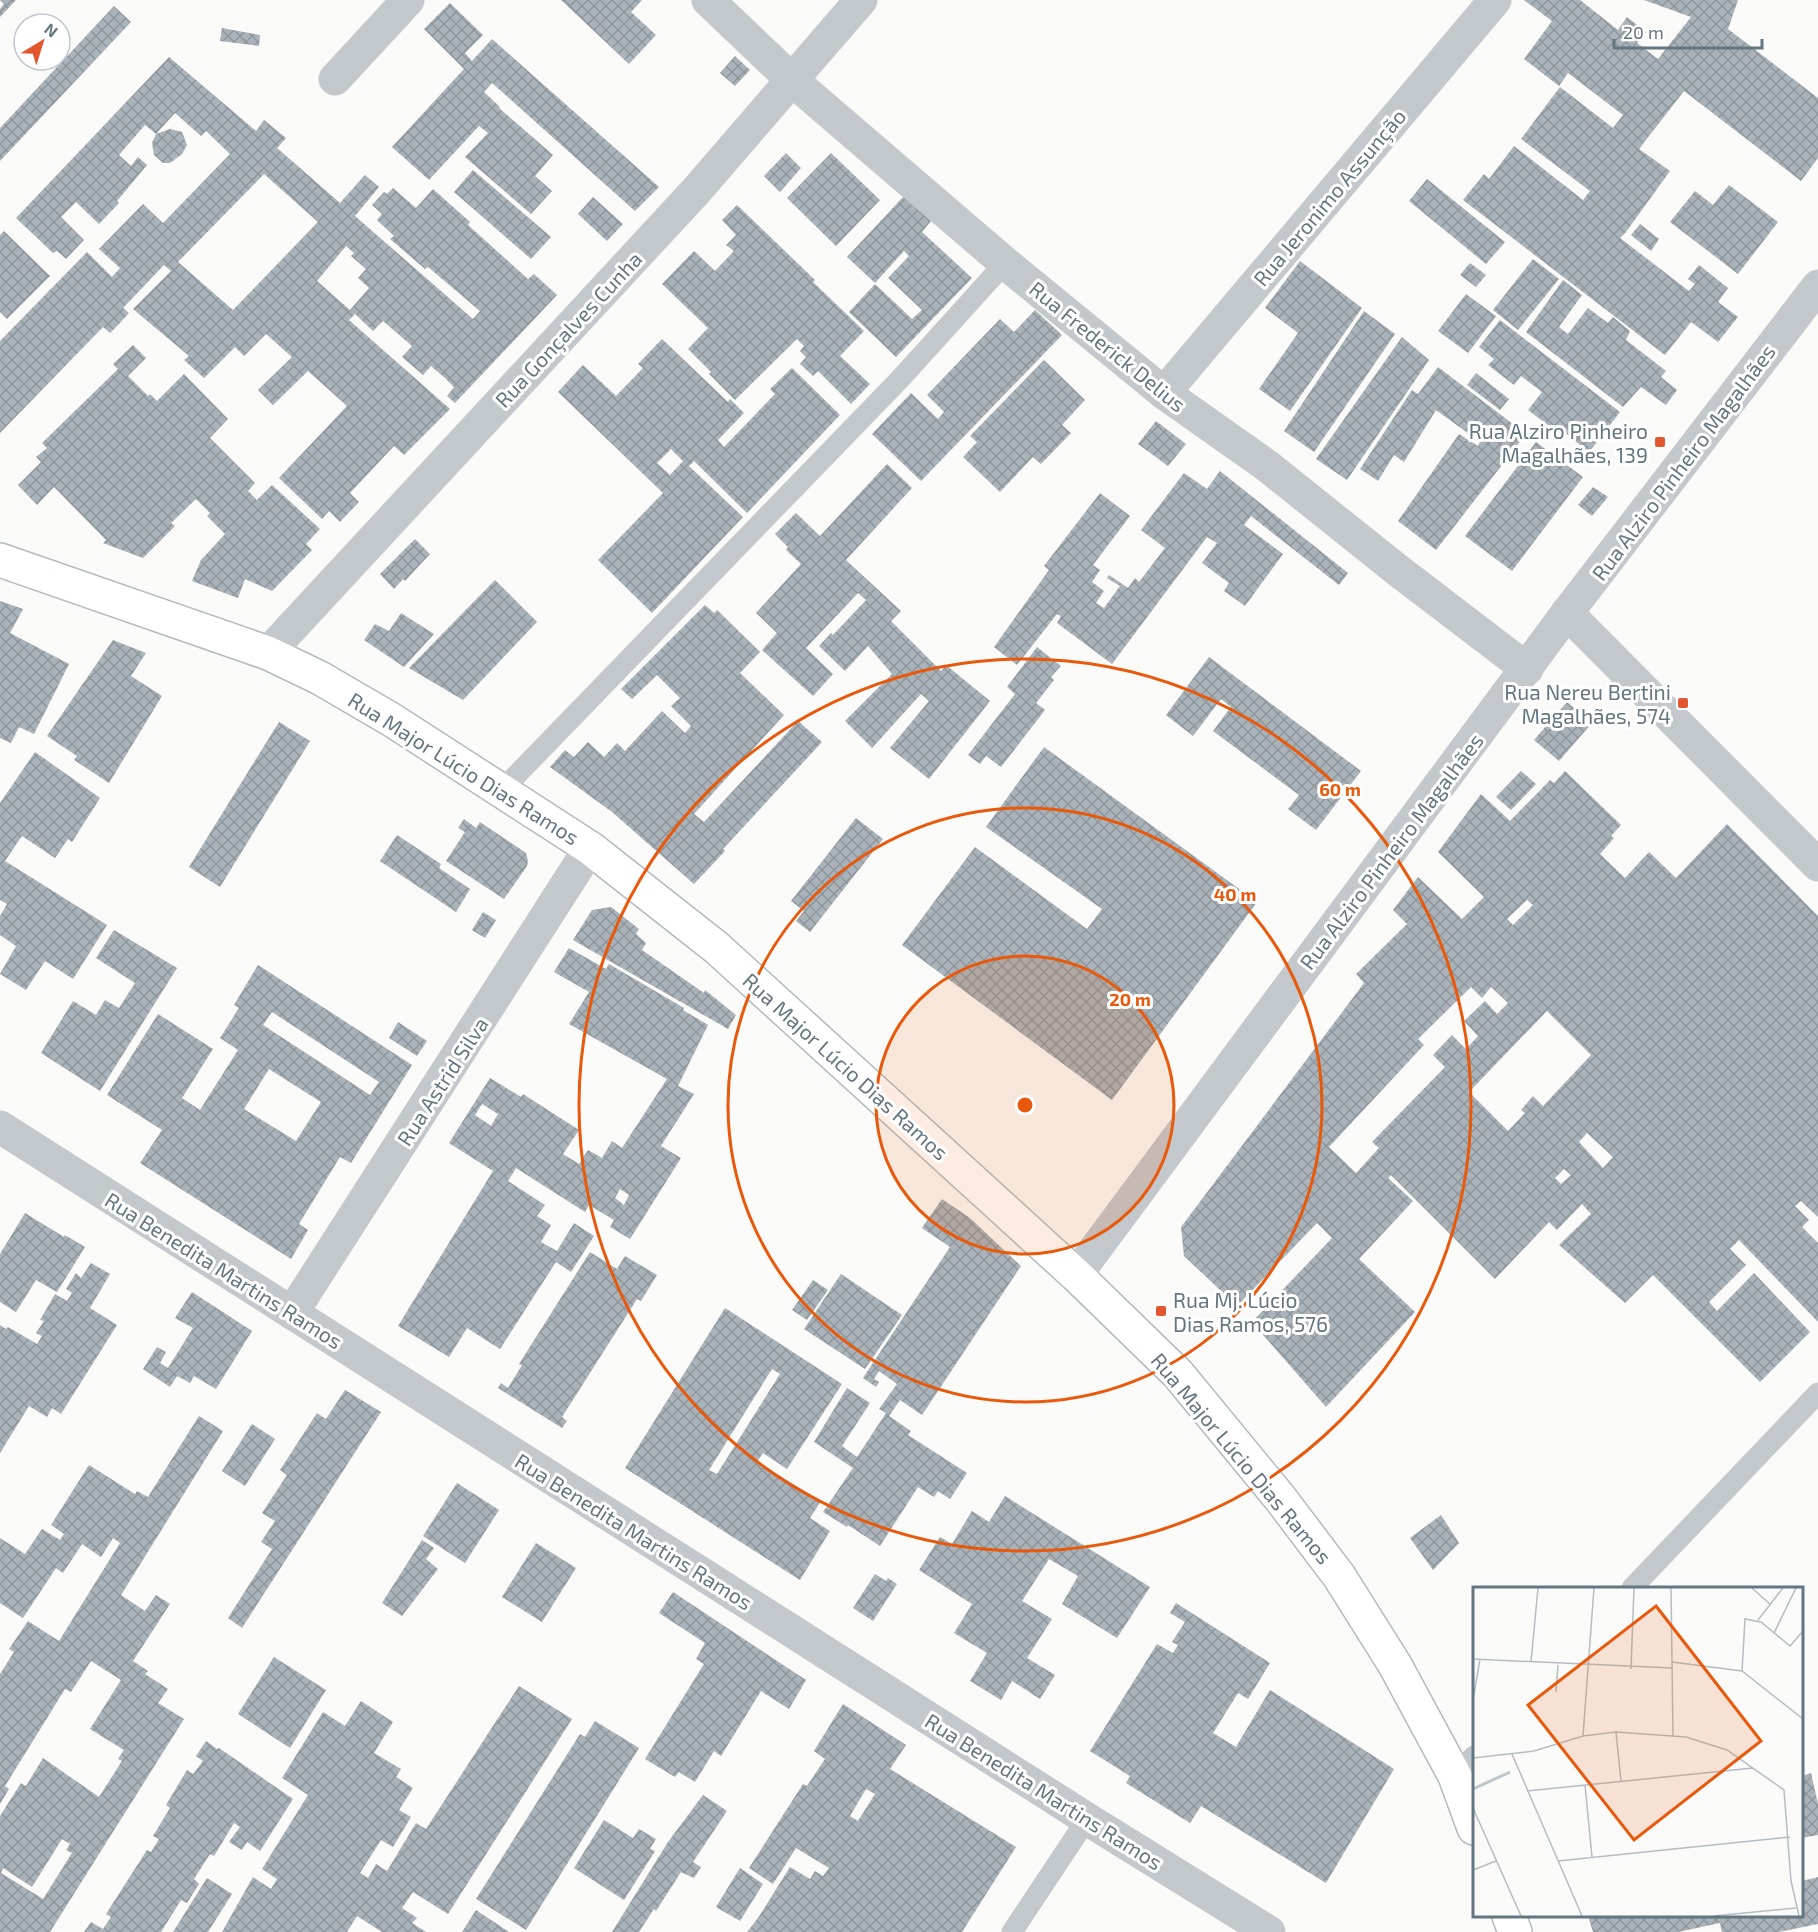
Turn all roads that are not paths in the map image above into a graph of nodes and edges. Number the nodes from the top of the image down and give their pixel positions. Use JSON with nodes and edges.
{"nodes":[{"id":1,"x":408,"y":0,"type":"edge"},
{"id":2,"x":708,"y":0,"type":"edge"},
{"id":3,"x":861,"y":0,"type":"edge"},
{"id":4,"x":1495,"y":0,"type":"edge"},
{"id":5,"x":335,"y":79,"type":"dead end"},
{"id":6,"x":793,"y":81,"type":"junction"},
{"id":7,"x":1005,"y":263,"type":"junction"},
{"id":8,"x":1818,"y":286,"type":"edge"},
{"id":9,"x":1164,"y":393,"type":"junction"},
{"id":10,"x":0,"y":560,"type":"edge"},
{"id":11,"x":1567,"y":614,"type":"junction"},
{"id":12,"x":268,"y":653,"type":"junction"},
{"id":13,"x":1527,"y":669,"type":"junction"},
{"id":14,"x":502,"y":790,"type":"junction"},
{"id":15,"x":590,"y":848,"type":"junction"},
{"id":16,"x":1818,"y":865,"type":"edge"},
{"id":17,"x":0,"y":1127,"type":"edge"},
{"id":18,"x":1076,"y":1275,"type":"junction"},
{"id":19,"x":292,"y":1313,"type":"junction"},
{"id":20,"x":1818,"y":1393,"type":"edge"},
{"id":21,"x":1633,"y":1587,"type":"edge"},
{"id":22,"x":1465,"y":1766,"type":"edge"},
{"id":23,"x":1087,"y":1819,"type":"junction"},
{"id":24,"x":1473,"y":1821,"type":"edge"},
{"id":25,"x":1509,"y":1917,"type":"edge"},
{"id":26,"x":1012,"y":1932,"type":"edge"},
{"id":27,"x":1269,"y":1932,"type":"edge"},
{"id":28,"x":1515,"y":1932,"type":"edge"}],
"edges":[{"from":1,"to":5,"type":"street"},
{"from":2,"to":6,"type":"street","name":"Rua Frederick Delius"},
{"from":3,"to":6,"type":"street","name":"Rua Gonçalves Cunha"},
{"from":4,"to":9,"type":"street","name":"Rua Jeronimo Assunção"},
{"from":6,"to":7,"type":"street","name":"Rua Frederick Delius"},
{"from":6,"to":12,"type":"street","name":"Rua Gonçalves Cunha"},
{"from":7,"to":9,"type":"street","name":"Rua Frederick Delius"},
{"from":7,"to":14,"type":"lane"},
{"from":8,"to":11,"type":"street","name":"Rua Alziro Pinheiro Magalhães"},
{"from":9,"to":13,"type":"street","name":"Rua Frederick Delius"},
{"from":10,"to":12,"type":"main road","name":"Rua Major Lúcio Dias Ramos"},
{"from":11,"to":13,"type":"street","name":"Rua Alziro Pinheiro Magalhães"},
{"from":11,"to":16,"type":"street"},
{"from":12,"to":14,"type":"main road","name":"Rua Major Lúcio Dias Ramos"},
{"from":13,"to":18,"type":"street","name":"Rua Alziro Pinheiro Magalhães"},
{"from":14,"to":15,"type":"main road","name":"Rua Major Lúcio Dias Ramos"},
{"from":15,"to":18,"type":"main road","name":"Rua Major Lúcio Dias Ramos"},
{"from":15,"to":19,"type":"street","name":"Rua Astrid Silva"},
{"from":17,"to":19,"type":"street","name":"Rua Benedita Martins Ramos"},
{"from":18,"to":22,"type":"main road","name":"Rua Major Lúcio Dias Ramos"},
{"from":19,"to":23,"type":"street","name":"Rua Benedita Martins Ramos"},
{"from":20,"to":21,"type":"lane"},
{"from":22,"to":24,"type":"main road","name":"Rua Major Lúcio Dias Ramos"},
{"from":23,"to":26,"type":"lane"},
{"from":23,"to":27,"type":"street","name":"Rua Benedita Martins Ramos"},
{"from":25,"to":28,"type":"main road"}]}
